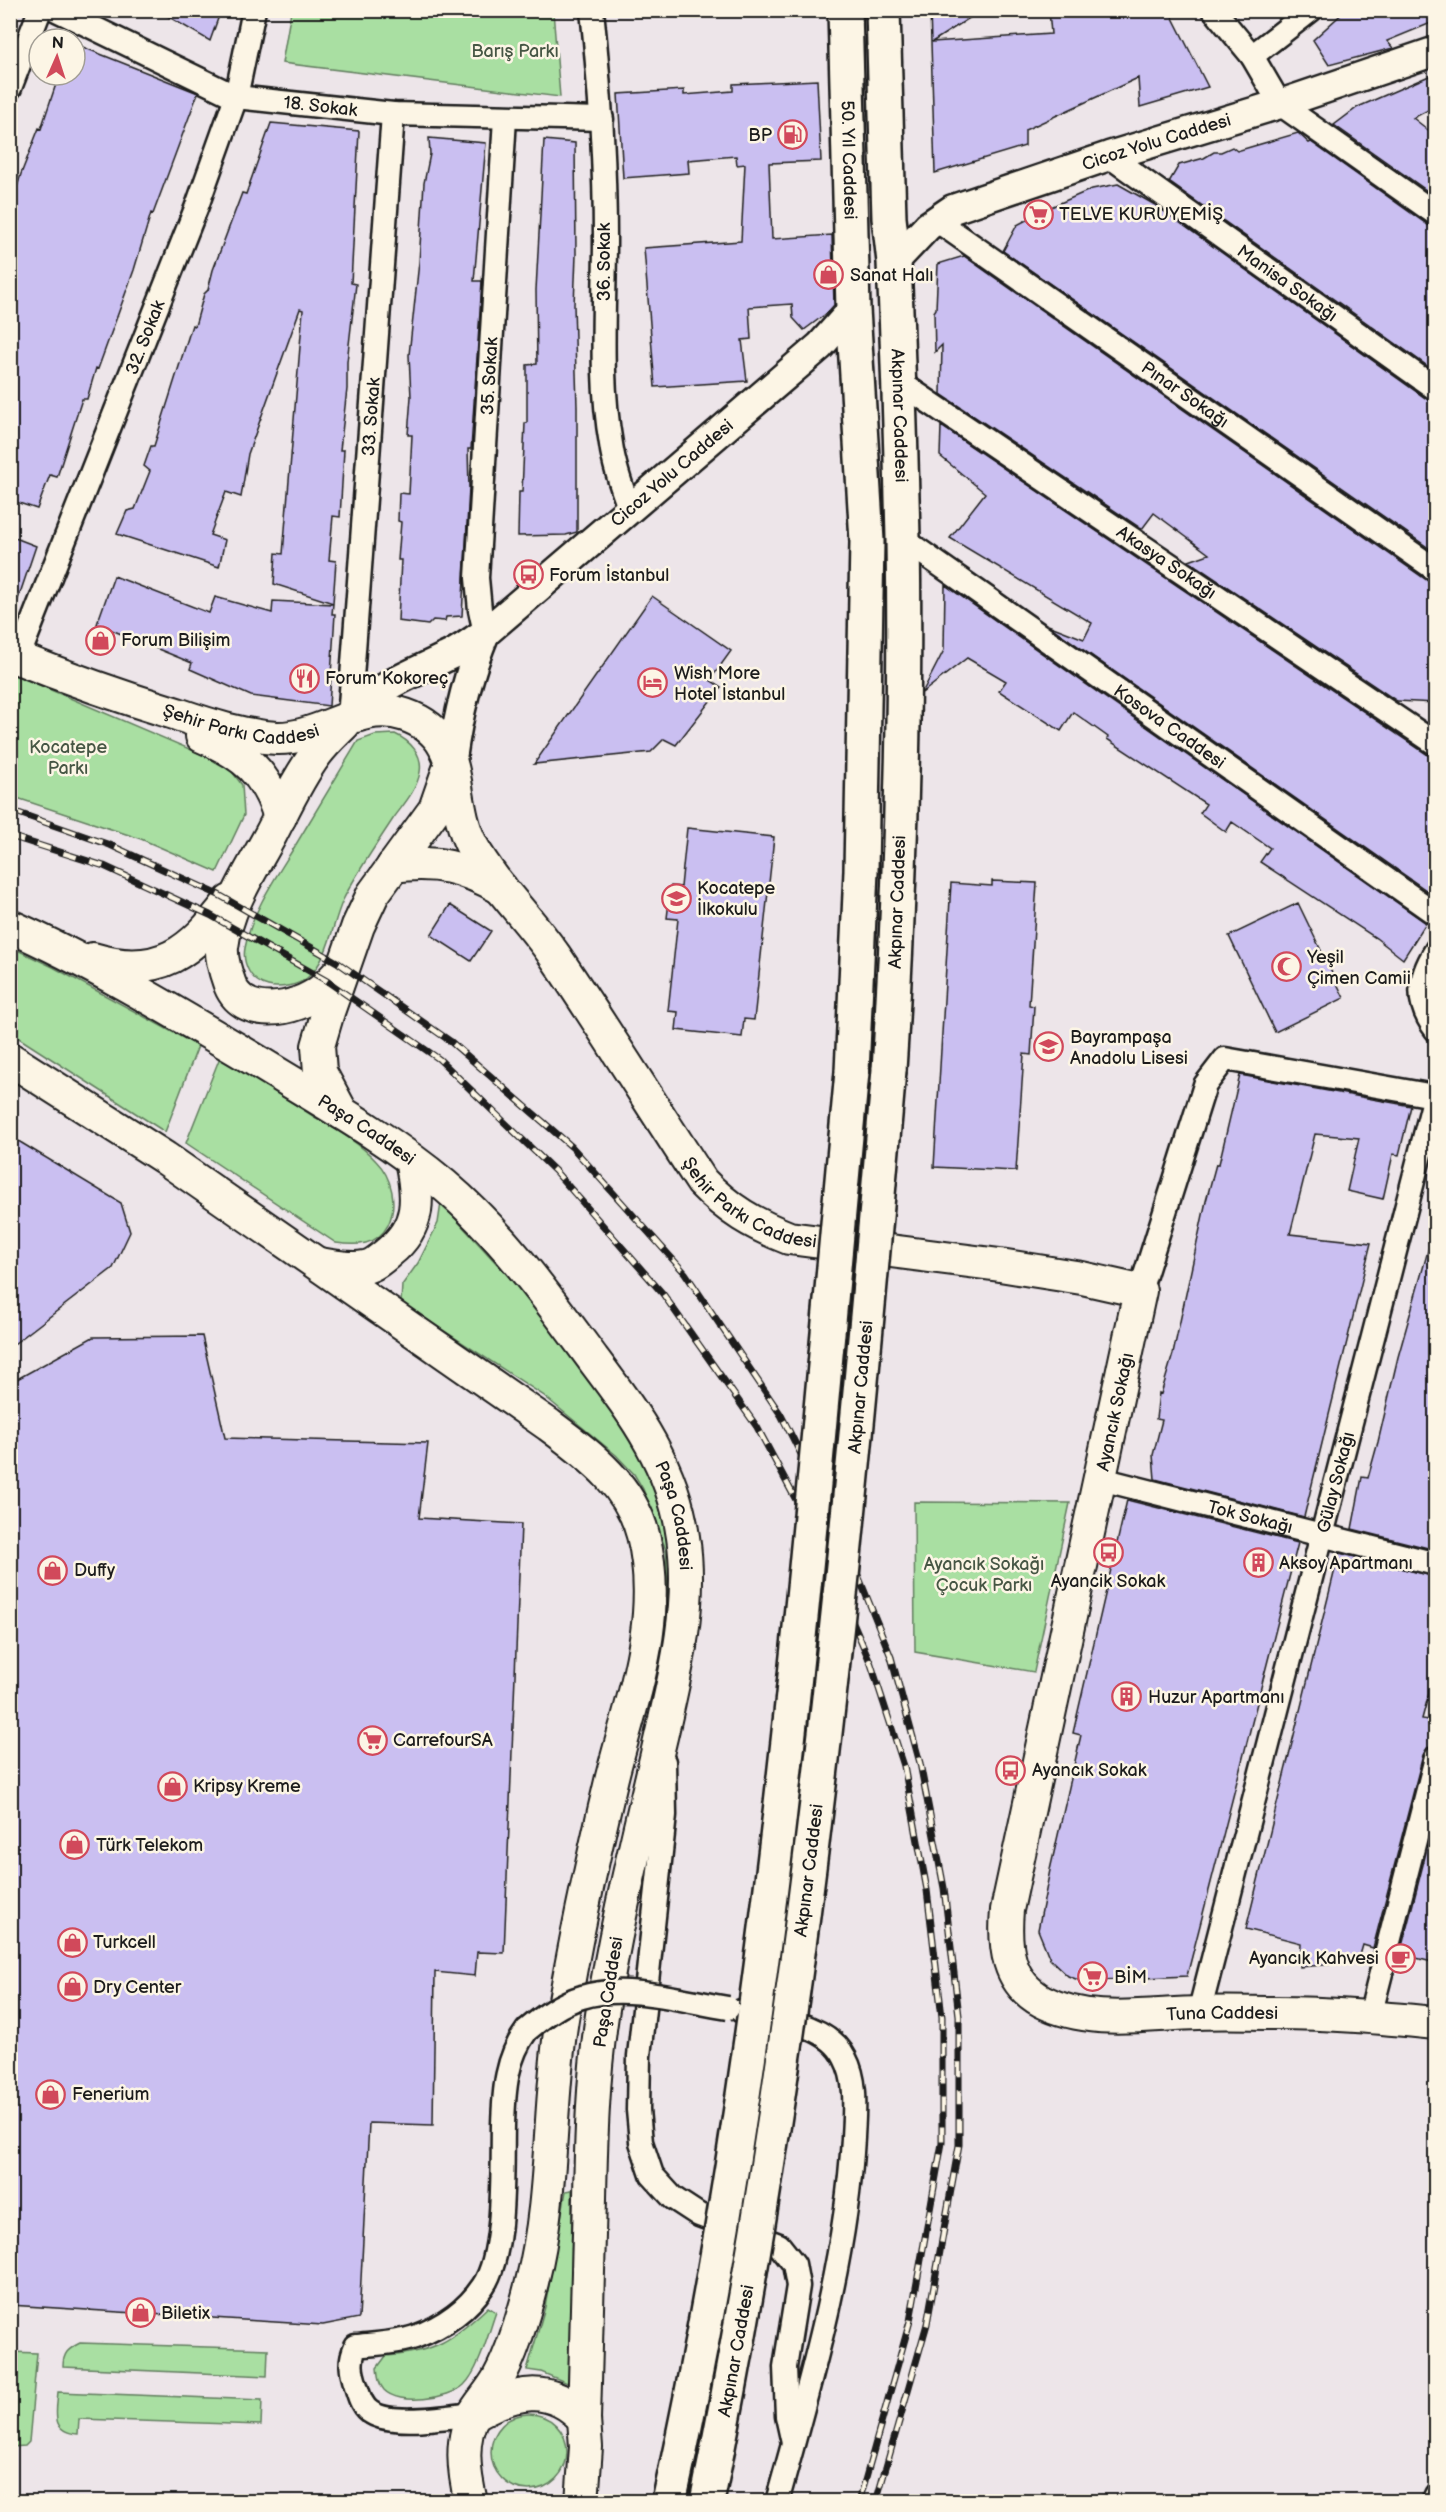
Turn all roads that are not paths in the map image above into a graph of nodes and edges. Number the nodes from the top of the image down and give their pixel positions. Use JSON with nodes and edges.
{"nodes":[{"id":1,"x":40,"y":10,"type":"edge"},
{"id":2,"x":57,"y":10,"type":"edge"},
{"id":3,"x":254,"y":10,"type":"edge"},
{"id":4,"x":592,"y":10,"type":"edge"},
{"id":5,"x":845,"y":10,"type":"edge"},
{"id":6,"x":883,"y":10,"type":"edge"},
{"id":7,"x":1214,"y":10,"type":"edge"},
{"id":8,"x":1311,"y":10,"type":"edge"},
{"id":9,"x":1436,"y":51,"type":"edge"},
{"id":10,"x":1252,"y":56,"type":"junction"},
{"id":11,"x":10,"y":88,"type":"edge"},
{"id":12,"x":236,"y":97,"type":"junction"},
{"id":13,"x":1280,"y":104,"type":"junction"},
{"id":14,"x":393,"y":114,"type":"junction"},
{"id":15,"x":505,"y":118,"type":"junction"},
{"id":16,"x":602,"y":119,"type":"junction"},
{"id":17,"x":1109,"y":156,"type":"junction"},
{"id":18,"x":1436,"y":214,"type":"edge"},
{"id":19,"x":936,"y":220,"type":"junction"},
{"id":20,"x":894,"y":262,"type":"junction"},
{"id":21,"x":853,"y":309,"type":"junction"},
{"id":22,"x":898,"y":381,"type":"junction"},
{"id":23,"x":1436,"y":389,"type":"edge"},
{"id":24,"x":630,"y":510,"type":"junction"},
{"id":25,"x":903,"y":539,"type":"junction"},
{"id":26,"x":1436,"y":570,"type":"edge"},
{"id":27,"x":485,"y":633,"type":"junction"},
{"id":28,"x":14,"y":656,"type":"edge"},
{"id":29,"x":132,"y":700,"type":"junction"},
{"id":30,"x":349,"y":719,"type":"junction"},
{"id":31,"x":1436,"y":744,"type":"edge"},
{"id":32,"x":452,"y":759,"type":"junction"},
{"id":33,"x":280,"y":817,"type":"junction"},
{"id":34,"x":393,"y":866,"type":"junction"},
{"id":35,"x":244,"y":884,"type":"junction"},
{"id":36,"x":501,"y":889,"type":"junction"},
{"id":37,"x":1436,"y":914,"type":"edge"},
{"id":38,"x":10,"y":926,"type":"edge"},
{"id":39,"x":57,"y":948,"type":"junction"},
{"id":40,"x":1436,"y":950,"type":"edge"},
{"id":41,"x":341,"y":971,"type":"junction"},
{"id":42,"x":1436,"y":1030,"type":"edge"},
{"id":43,"x":10,"y":1059,"type":"edge"},
{"id":44,"x":1435,"y":1094,"type":"edge"},
{"id":45,"x":342,"y":1114,"type":"junction"},
{"id":46,"x":411,"y":1160,"type":"junction"},
{"id":47,"x":318,"y":1264,"type":"junction"},
{"id":48,"x":1140,"y":1291,"type":"junction"},
{"id":49,"x":1101,"y":1479,"type":"junction"},
{"id":50,"x":1322,"y":1535,"type":"junction"},
{"id":51,"x":1436,"y":1564,"type":"edge"},
{"id":52,"x":663,"y":1726,"type":"junction"},
{"id":53,"x":1436,"y":1758,"type":"edge"},
{"id":54,"x":1019,"y":1983,"type":"joint"},
{"id":55,"x":1199,"y":2013,"type":"junction"},
{"id":56,"x":1370,"y":2016,"type":"junction"},
{"id":57,"x":1436,"y":2023,"type":"edge"},
{"id":58,"x":473,"y":2414,"type":"junction"},
{"id":59,"x":584,"y":2419,"type":"junction"},
{"id":60,"x":793,"y":2443,"type":"junction"},
{"id":61,"x":1436,"y":2494,"type":"edge"},
{"id":62,"x":477,"y":2498,"type":"edge"},
{"id":63,"x":578,"y":2499,"type":"edge"},
{"id":64,"x":669,"y":2502,"type":"edge"},
{"id":65,"x":707,"y":2502,"type":"edge"},
{"id":66,"x":777,"y":2502,"type":"edge"},
{"id":67,"x":1433,"y":2502,"type":"edge"}],
"edges":[{"from":1,"to":11,"type":"street"},
{"from":2,"to":12,"type":"street","name":"18. Sokak"},
{"from":3,"to":12,"type":"street","name":"32. Sokak"},
{"from":4,"to":16,"type":"street","name":"36. Sokak"},
{"from":5,"to":21,"type":"main road","name":"50. Yıl Caddesi"},
{"from":6,"to":20,"type":"main road","name":"50. Yıl Caddesi"},
{"from":7,"to":10,"type":"street"},
{"from":8,"to":10,"type":"street"},
{"from":9,"to":13,"type":"street","name":"Cicoz Yolu Caddesi"},
{"from":10,"to":13,"type":"street"},
{"from":12,"to":14,"type":"street","name":"18. Sokak"},
{"from":12,"to":28,"type":"street","name":"32. Sokak"},
{"from":13,"to":17,"type":"street","name":"Cicoz Yolu Caddesi"},
{"from":13,"to":18,"type":"street"},
{"from":14,"to":15,"type":"street","name":"18. Sokak"},
{"from":14,"to":30,"type":"street","name":"33. Sokak"},
{"from":15,"to":16,"type":"street","name":"18. Sokak"},
{"from":15,"to":27,"type":"street","name":"35. Sokak"},
{"from":16,"to":24,"type":"street","name":"36. Sokak"},
{"from":17,"to":19,"type":"street","name":"Cicoz Yolu Caddesi"},
{"from":17,"to":23,"type":"street","name":"Manisa Sokağı"},
{"from":19,"to":20,"type":"street","name":"Cicoz Yolu Caddesi"},
{"from":19,"to":26,"type":"street","name":"Pınar Sokağı"},
{"from":20,"to":21,"type":"main road"},
{"from":20,"to":22,"type":"main road","name":"Akpınar Caddesi"},
{"from":21,"to":24,"type":"street","name":"Cicoz Yolu Caddesi"},
{"from":21,"to":64,"type":"main road","name":"Akpınar Caddesi","bridge":true},
{"from":22,"to":25,"type":"main road","name":"Akpınar Caddesi"},
{"from":22,"to":31,"type":"street","name":"Akasya Sokağı"},
{"from":24,"to":27,"type":"street","name":"Cicoz Yolu Caddesi"},
{"from":25,"to":37,"type":"street","name":"Kosova Caddesi"},
{"from":25,"to":65,"type":"main road","name":"Akpınar Caddesi","bridge":true},
{"from":27,"to":30,"type":"street","name":"Cicoz Yolu Caddesi"},
{"from":27,"to":32,"type":"street"},
{"from":28,"to":29,"type":"main road","name":"Şehir Parkı Caddesi"},
{"from":29,"to":30,"type":"main road","name":"Şehir Parkı Caddesi"},
{"from":29,"to":33,"type":"main road","name":"Şehir Parkı Caddesi"},
{"from":30,"to":32,"type":"main road","name":"Şehir Parkı Caddesi"},
{"from":30,"to":33,"type":"main road","name":"Şehir Parkı Caddesi"},
{"from":32,"to":34,"type":"main road","name":"Şehir Parkı Caddesi"},
{"from":32,"to":36,"type":"main road","name":"Şehir Parkı Caddesi"},
{"from":33,"to":35,"type":"main road","name":"Şehir Parkı Caddesi"},
{"from":34,"to":36,"type":"main road","name":"Şehir Parkı Caddesi"},
{"from":34,"to":41,"type":"main road","name":"Şehir Parkı Caddesi"},
{"from":35,"to":39,"type":"main road"},
{"from":35,"to":41,"type":"main road","name":"Şehir Parkı Caddesi"},
{"from":36,"to":48,"type":"main road","name":"Şehir Parkı Caddesi"},
{"from":38,"to":39,"type":"main road","name":"Paşa Caddesi"},
{"from":39,"to":45,"type":"main road","name":"Paşa Caddesi"},
{"from":40,"to":42,"type":"street"},
{"from":41,"to":45,"type":"main road"},
{"from":43,"to":47,"type":"main road","name":"Paşa Caddesi"},
{"from":44,"to":48,"type":"street","name":"Ayancık Sokağı"},
{"from":44,"to":50,"type":"street","name":"Gülay Sokağı"},
{"from":45,"to":46,"type":"main road","name":"Paşa Caddesi"},
{"from":46,"to":47,"type":"main road"},
{"from":46,"to":52,"type":"main road","name":"Paşa Caddesi"},
{"from":47,"to":58,"type":"main road","name":"Paşa Caddesi"},
{"from":48,"to":49,"type":"main road","name":"Ayancık Sokağı"},
{"from":49,"to":50,"type":"street","name":"Tok Sokağı"},
{"from":49,"to":54,"type":"main road","name":"Ayancık Sokağı"},
{"from":50,"to":51,"type":"street","name":"Tok Sokağı"},
{"from":50,"to":55,"type":"street","name":"Gülay Sokağı"},
{"from":52,"to":59,"type":"main road","name":"Paşa Caddesi"},
{"from":52,"to":60,"type":"street"},
{"from":53,"to":56,"type":"street"},
{"from":54,"to":55,"type":"main road","name":"Tuna Caddesi"},
{"from":55,"to":56,"type":"main road","name":"Tuna Caddesi"},
{"from":56,"to":57,"type":"main road","name":"Tuna Caddesi"},
{"from":58,"to":59,"type":"main road"},
{"from":58,"to":60,"type":"street","bridge":true},
{"from":58,"to":62,"type":"main road","name":"Paşa Caddesi"},
{"from":59,"to":63,"type":"main road","name":"Paşa Caddesi"},
{"from":60,"to":66,"type":"street"},
{"from":61,"to":67,"type":"street"}]}
